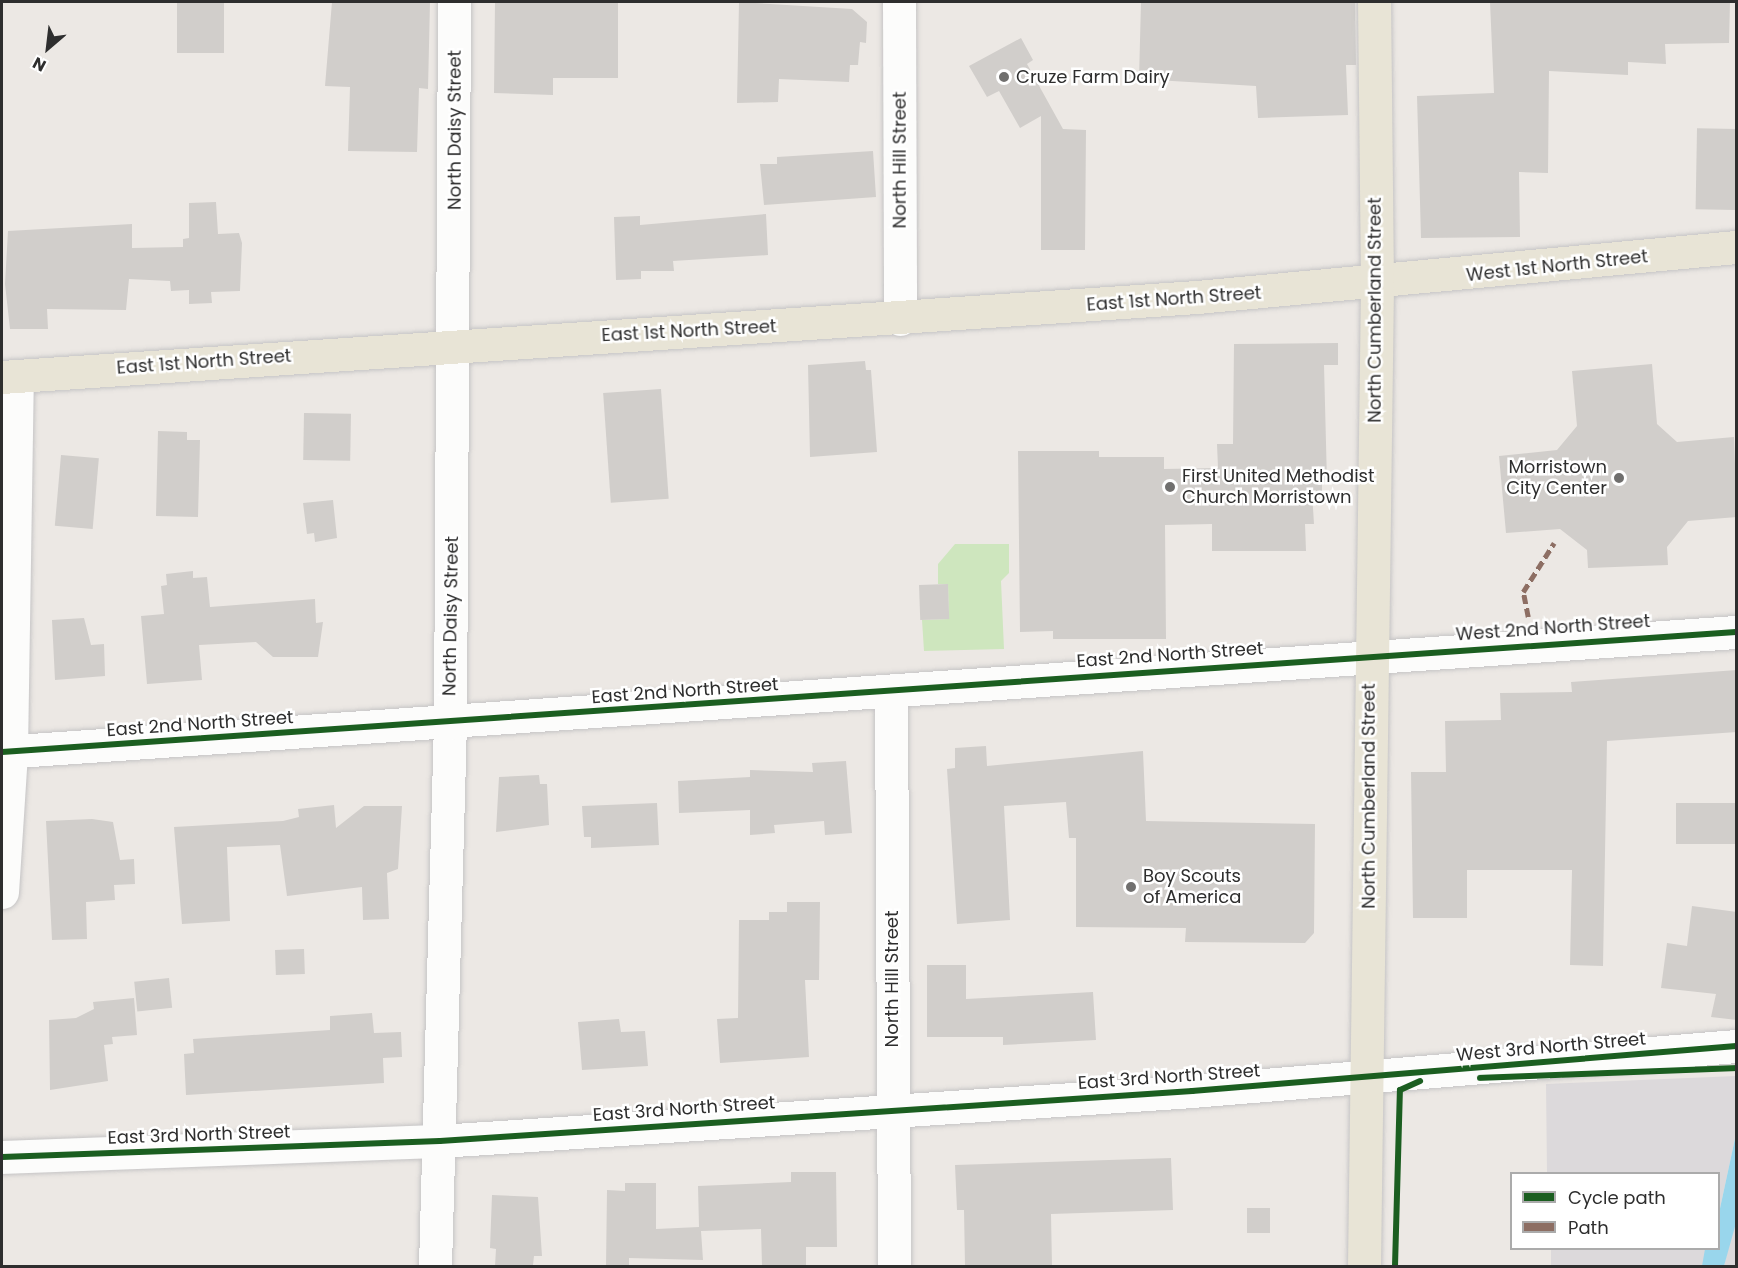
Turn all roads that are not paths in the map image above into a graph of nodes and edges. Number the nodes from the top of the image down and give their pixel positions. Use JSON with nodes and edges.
{"nodes":[{"id":1,"x":454,"y":2,"type":"edge"},
{"id":2,"x":899,"y":2,"type":"edge"},
{"id":3,"x":1374,"y":2,"type":"edge"},
{"id":4,"x":1737,"y":247,"type":"edge"},
{"id":5,"x":1377,"y":284,"type":"junction"},
{"id":6,"x":900,"y":319,"type":"junction"},
{"id":7,"x":455,"y":345,"type":"junction"},
{"id":8,"x":9,"y":376,"type":"edge"},
{"id":9,"x":1737,"y":632,"type":"edge"},
{"id":10,"x":1371,"y":655,"type":"junction"},
{"id":11,"x":891,"y":692,"type":"junction"},
{"id":12,"x":450,"y":723,"type":"junction"},
{"id":13,"x":6,"y":751,"type":"edge"},
{"id":14,"x":2,"y":892,"type":"edge"},
{"id":15,"x":1737,"y":1046,"type":"edge"},
{"id":16,"x":1367,"y":1078,"type":"junction"},
{"id":17,"x":893,"y":1109,"type":"junction"},
{"id":18,"x":440,"y":1141,"type":"junction"},
{"id":19,"x":2,"y":1157,"type":"edge"},
{"id":20,"x":435,"y":1266,"type":"edge"},
{"id":21,"x":894,"y":1266,"type":"edge"},
{"id":22,"x":1365,"y":1266,"type":"edge"}],
"edges":[{"from":1,"to":7,"type":"street","name":"North Daisy Street"},
{"from":2,"to":6,"type":"street","name":"North Hill Street"},
{"from":3,"to":5,"type":"main road","name":"North Cumberland Street"},
{"from":4,"to":5,"type":"main road","name":"West 1st North Street"},
{"from":5,"to":6,"type":"main road","name":"East 1st North Street"},
{"from":5,"to":10,"type":"main road","name":"North Cumberland Street"},
{"from":6,"to":7,"type":"main road","name":"East 1st North Street"},
{"from":7,"to":8,"type":"main road","name":"East 1st North Street"},
{"from":7,"to":12,"type":"street","name":"North Daisy Street"},
{"from":8,"to":13,"type":"street"},
{"from":9,"to":10,"type":"street","name":"West 2nd North Street"},
{"from":10,"to":11,"type":"street","name":"East 2nd North Street"},
{"from":10,"to":16,"type":"main road","name":"North Cumberland Street"},
{"from":11,"to":12,"type":"street","name":"East 2nd North Street"},
{"from":11,"to":17,"type":"street","name":"North Hill Street"},
{"from":12,"to":13,"type":"street","name":"East 2nd North Street"},
{"from":12,"to":18,"type":"street","name":"North Daisy Street"},
{"from":13,"to":14,"type":"street"},
{"from":15,"to":16,"type":"street","name":"West 3rd North Street"},
{"from":16,"to":17,"type":"street","name":"East 3rd North Street"},
{"from":16,"to":22,"type":"main road","name":"North Cumberland Street"},
{"from":17,"to":18,"type":"street","name":"East 3rd North Street"},
{"from":17,"to":21,"type":"street","name":"North Hill Street"},
{"from":18,"to":19,"type":"street","name":"East 3rd North Street"},
{"from":18,"to":20,"type":"street","name":"North Daisy Street"}]}
